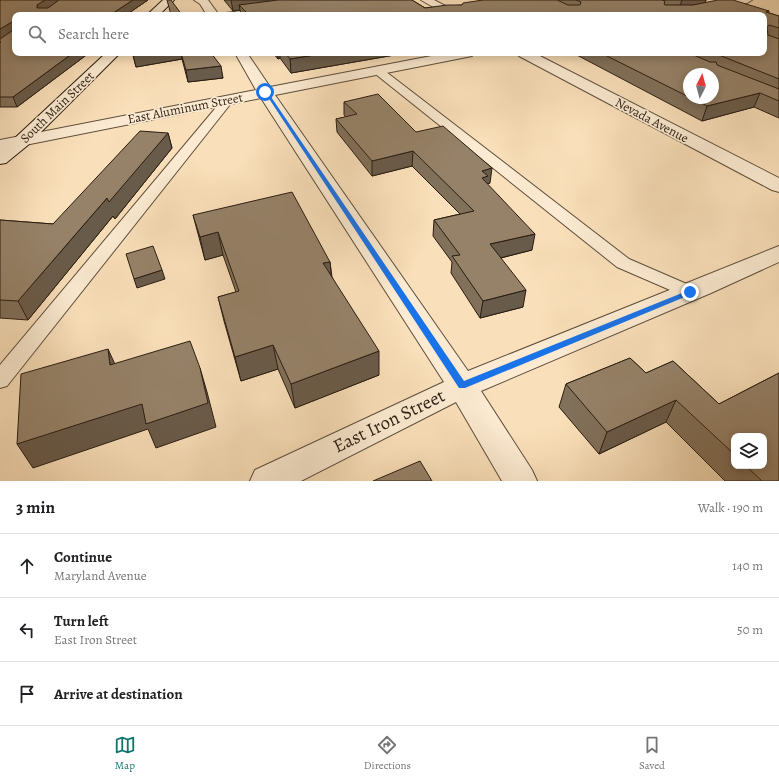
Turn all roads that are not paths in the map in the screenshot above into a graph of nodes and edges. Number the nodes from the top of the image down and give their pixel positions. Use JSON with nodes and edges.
{"nodes":[{"id":1,"x":169,"y":0,"type":"edge"},
{"id":2,"x":199,"y":0,"type":"edge"},
{"id":3,"x":426,"y":0,"type":"edge"},
{"id":4,"x":747,"y":0,"type":"edge"},
{"id":5,"x":731,"y":1,"type":"edge"},
{"id":6,"x":271,"y":9,"type":"edge"},
{"id":7,"x":156,"y":12,"type":"edge"},
{"id":8,"x":211,"y":12,"type":"edge"},
{"id":9,"x":248,"y":12,"type":"edge"},
{"id":10,"x":449,"y":12,"type":"edge"},
{"id":11,"x":678,"y":12,"type":"edge"},
{"id":12,"x":111,"y":56,"type":"edge"},
{"id":13,"x":243,"y":56,"type":"edge"},
{"id":14,"x":451,"y":56,"type":"edge"},
{"id":15,"x":530,"y":56,"type":"edge"},
{"id":16,"x":377,"y":70,"type":"junction"},
{"id":17,"x":265,"y":92,"type":"junction"},
{"id":18,"x":228,"y":100,"type":"junction"},
{"id":19,"x":22,"y":141,"type":"junction"},
{"id":20,"x":0,"y":145,"type":"edge"},
{"id":21,"x":0,"y":159,"type":"edge"},
{"id":22,"x":779,"y":186,"type":"edge"},
{"id":23,"x":779,"y":253,"type":"edge"},
{"id":24,"x":690,"y":292,"type":"junction"},
{"id":25,"x":0,"y":380,"type":"edge"},
{"id":26,"x":462,"y":386,"type":"junction"},
{"id":27,"x":267,"y":481,"type":"edge"},
{"id":28,"x":520,"y":481,"type":"edge"}],
"edges":[{"from":1,"to":7,"type":"street"},
{"from":2,"to":8,"type":"street"},
{"from":3,"to":10,"type":"street"},
{"from":4,"to":5,"type":"street"},
{"from":5,"to":11,"type":"street"},
{"from":6,"to":9,"type":"lane"},
{"from":12,"to":19,"type":"street","name":"South Main Street"},
{"from":13,"to":17,"type":"street"},
{"from":14,"to":16,"type":"street","name":"East Aluminum Street"},
{"from":15,"to":22,"type":"street","name":"Nevada Avenue"},
{"from":16,"to":17,"type":"street","name":"East Aluminum Street"},
{"from":16,"to":24,"type":"lane"},
{"from":17,"to":18,"type":"street","name":"East Aluminum Street"},
{"from":17,"to":26,"type":"street"},
{"from":18,"to":19,"type":"street","name":"East Aluminum Street"},
{"from":18,"to":25,"type":"lane"},
{"from":19,"to":20,"type":"street","name":"East Aluminum Street"},
{"from":19,"to":21,"type":"street","name":"South Main Street"},
{"from":23,"to":24,"type":"street","name":"East Iron Street"},
{"from":24,"to":26,"type":"street","name":"East Iron Street"},
{"from":26,"to":27,"type":"street","name":"East Iron Street"},
{"from":26,"to":28,"type":"street"}]}
